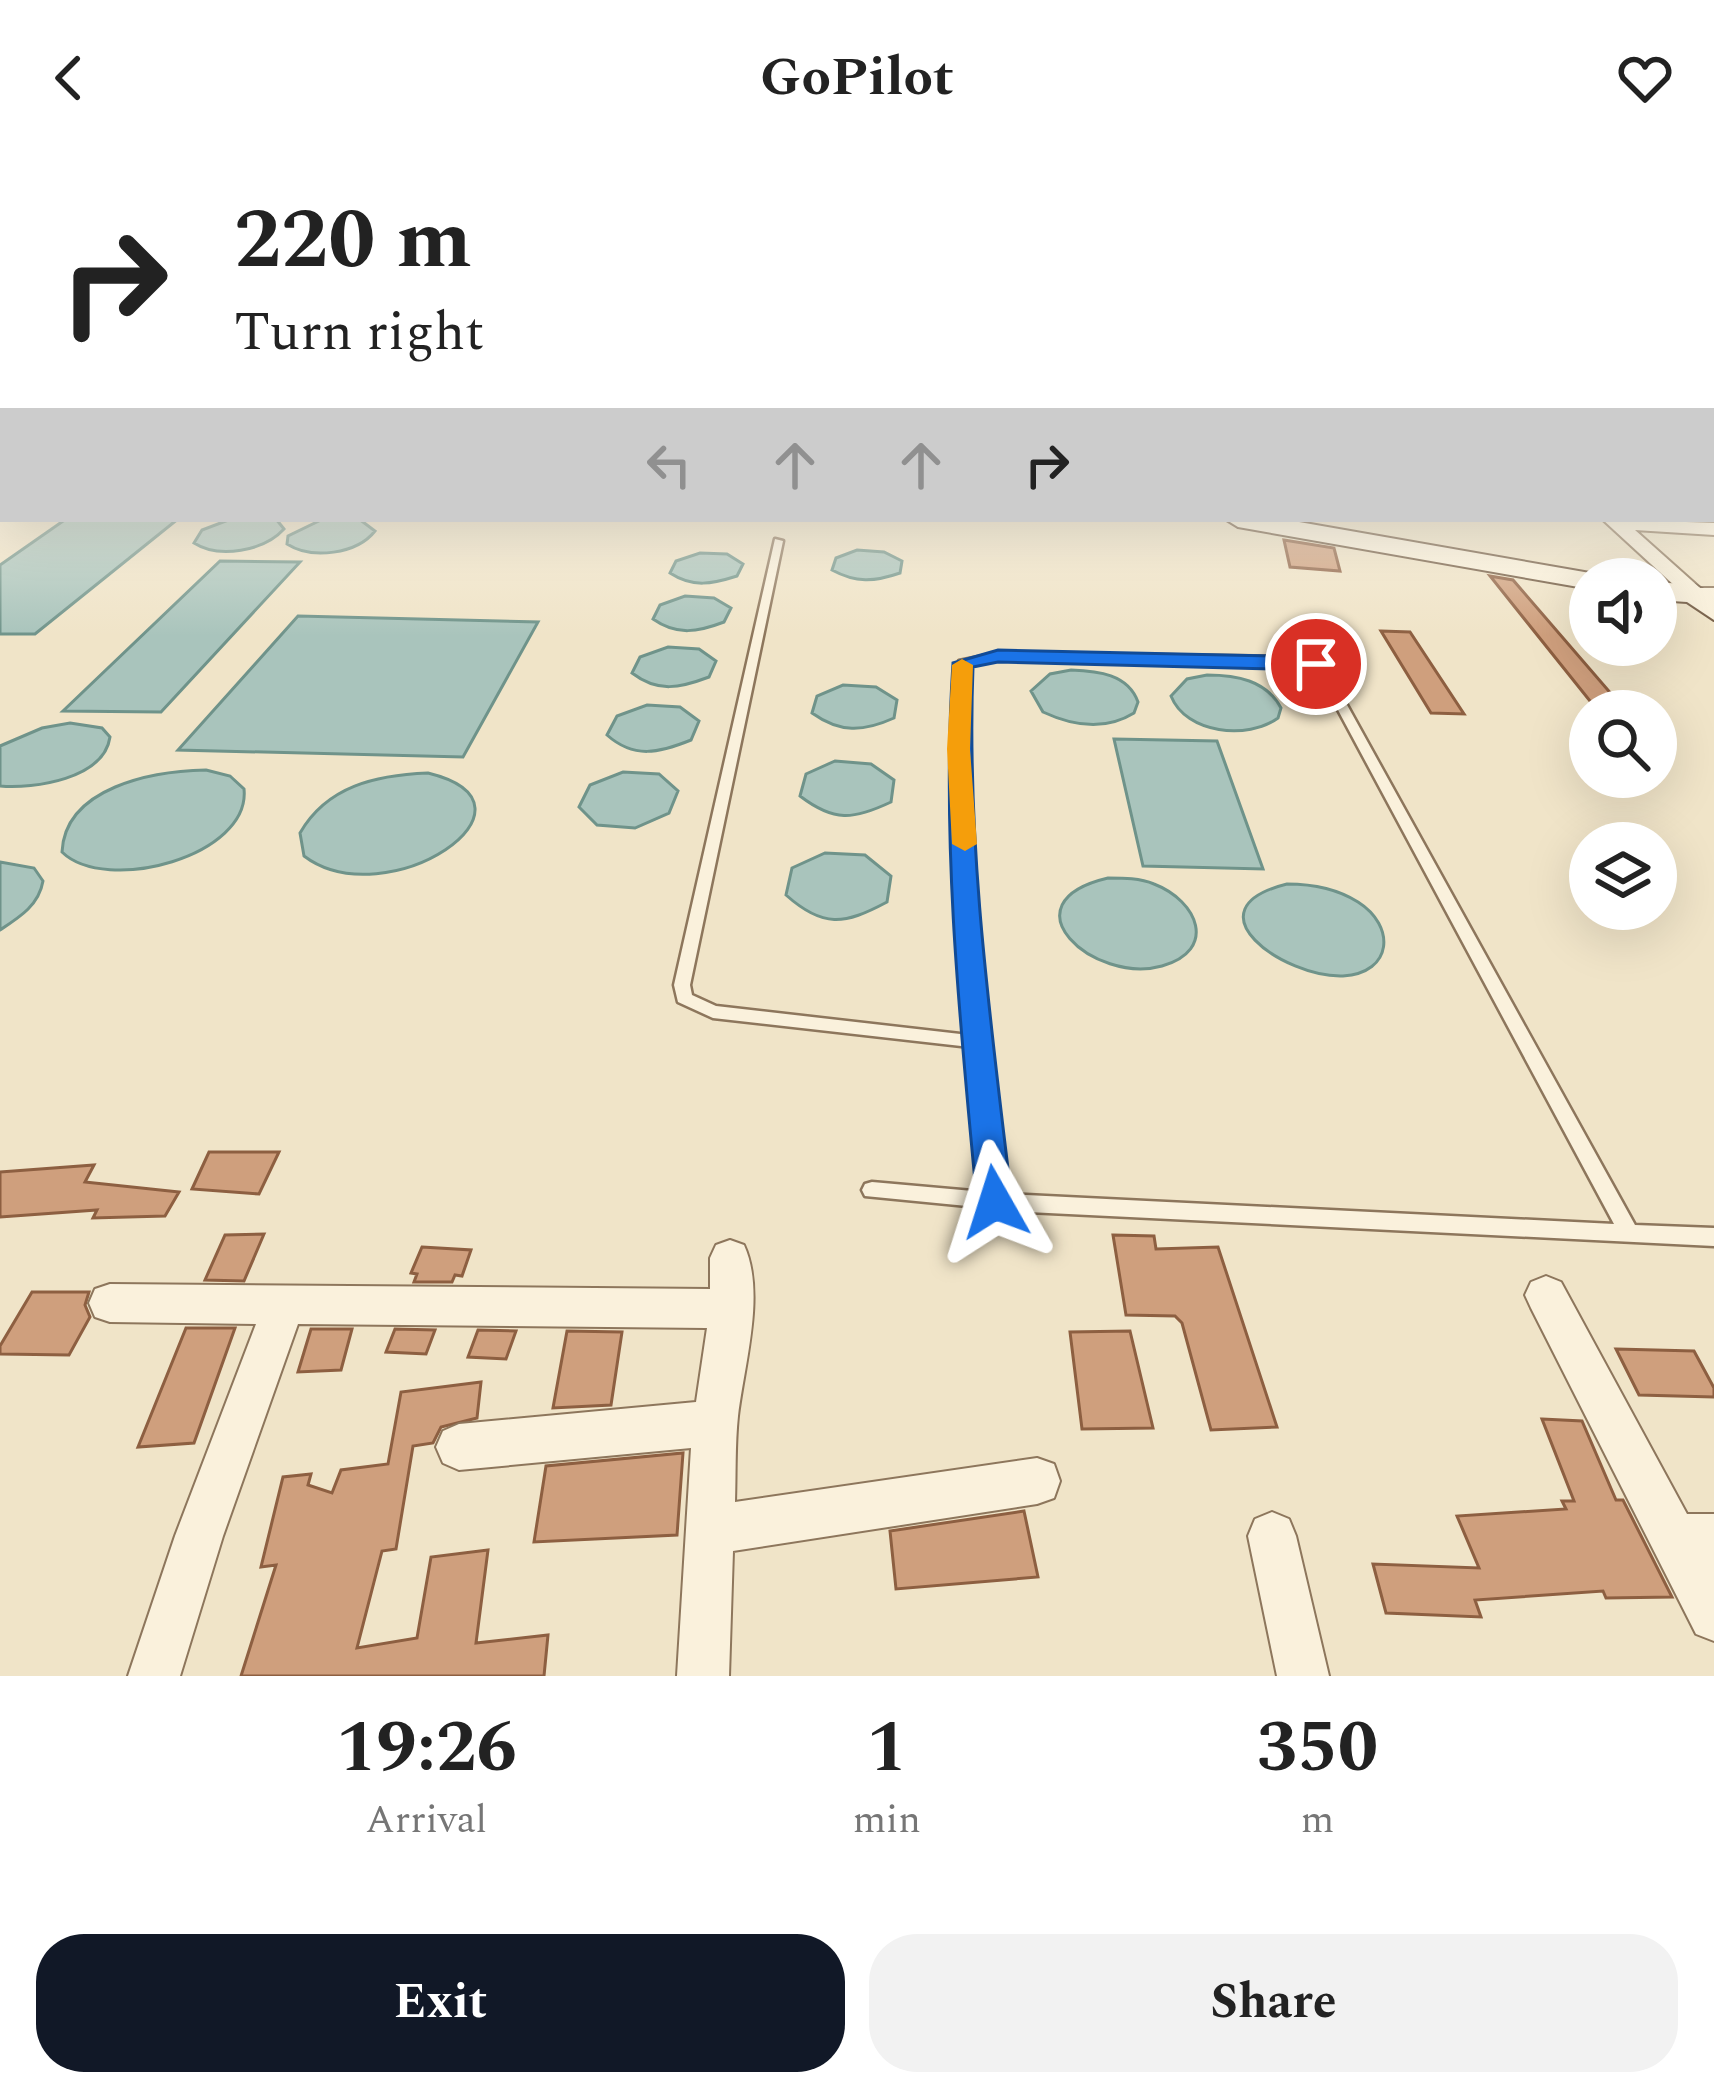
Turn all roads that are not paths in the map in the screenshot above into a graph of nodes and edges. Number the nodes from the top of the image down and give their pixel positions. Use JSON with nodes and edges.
{"nodes":[{"id":1,"x":1255,"y":522,"type":"edge"},
{"id":2,"x":1294,"y":522,"type":"edge"},
{"id":3,"x":1614,"y":522,"type":"edge"},
{"id":4,"x":1714,"y":530,"type":"edge"},
{"id":5,"x":778,"y":541,"type":"dead end"},
{"id":6,"x":1569,"y":572,"type":"edge"},
{"id":7,"x":1569,"y":577,"type":"edge"},
{"id":8,"x":1677,"y":594,"type":"edge"},
{"id":9,"x":1708,"y":600,"type":"edge"},
{"id":10,"x":977,"y":1042,"type":"junction"},
{"id":11,"x":872,"y":1190,"type":"dead end"},
{"id":12,"x":995,"y":1202,"type":"junction"},
{"id":13,"x":1629,"y":1233,"type":"junction"},
{"id":14,"x":1714,"y":1238,"type":"edge"},
{"id":15,"x":730,"y":1258,"type":"dead end"},
{"id":16,"x":1546,"y":1295,"type":"dead end"},
{"id":17,"x":285,"y":1302,"type":"junction"},
{"id":18,"x":110,"y":1303,"type":"dead end"},
{"id":19,"x":731,"y":1309,"type":"junction"},
{"id":20,"x":715,"y":1423,"type":"junction"},
{"id":21,"x":459,"y":1447,"type":"dead end"},
{"id":22,"x":1037,"y":1481,"type":"dead end"},
{"id":23,"x":710,"y":1530,"type":"junction"},
{"id":24,"x":1272,"y":1536,"type":"dead end"},
{"id":25,"x":1692,"y":1539,"type":"edge"},
{"id":26,"x":1714,"y":1616,"type":"edge"},
{"id":27,"x":154,"y":1676,"type":"edge"},
{"id":28,"x":704,"y":1676,"type":"edge"},
{"id":29,"x":1303,"y":1676,"type":"edge"}],
"edges":[{"from":1,"to":7,"type":"main road"},
{"from":2,"to":6,"type":"main road"},
{"from":3,"to":4,"type":"street"},
{"from":3,"to":9,"type":"street"},
{"from":5,"to":10,"type":"lane"},
{"from":8,"to":9,"type":"main road"},
{"from":10,"to":12,"type":"lane"},
{"from":10,"to":13,"type":"lane"},
{"from":11,"to":12,"type":"lane"},
{"from":12,"to":13,"type":"lane"},
{"from":13,"to":14,"type":"lane"},
{"from":15,"to":19,"type":"street"},
{"from":16,"to":25,"type":"street"},
{"from":17,"to":18,"type":"street"},
{"from":17,"to":19,"type":"street"},
{"from":17,"to":27,"type":"street"},
{"from":19,"to":20,"type":"street"},
{"from":20,"to":21,"type":"street"},
{"from":20,"to":23,"type":"street"},
{"from":22,"to":23,"type":"street"},
{"from":23,"to":28,"type":"street"},
{"from":24,"to":29,"type":"street"},
{"from":25,"to":26,"type":"street"}]}
